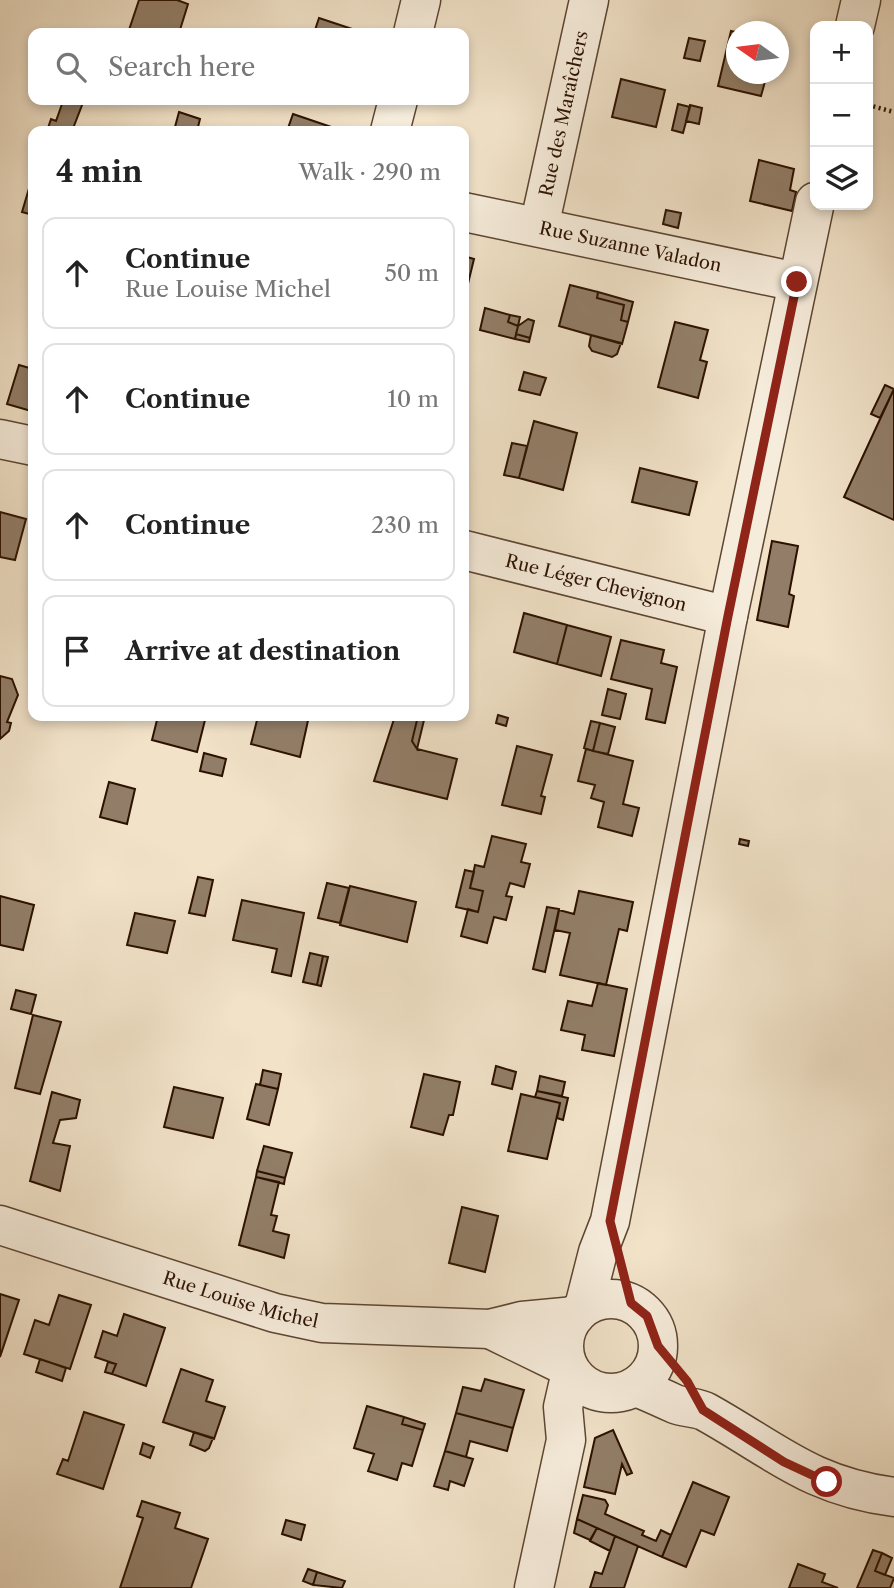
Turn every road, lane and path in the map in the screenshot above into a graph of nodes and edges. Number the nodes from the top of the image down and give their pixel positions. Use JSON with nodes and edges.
{"nodes":[{"id":1,"x":421,"y":0,"type":"edge"},
{"id":2,"x":589,"y":0,"type":"edge"},
{"id":3,"x":861,"y":0,"type":"edge"},
{"id":4,"x":856,"y":21,"type":"edge"},
{"id":5,"x":414,"y":28,"type":"edge"},
{"id":6,"x":397,"y":105,"type":"edge"},
{"id":7,"x":873,"y":106,"type":"edge"},
{"id":8,"x":894,"y":112,"type":"edge"},
{"id":9,"x":391,"y":126,"type":"edge"},
{"id":10,"x":813,"y":210,"type":"edge"},
{"id":11,"x":469,"y":213,"type":"edge"},
{"id":12,"x":539,"y":227,"type":"junction"},
{"id":13,"x":797,"y":282,"type":"junction"},
{"id":14,"x":0,"y":439,"type":"edge"},
{"id":15,"x":28,"y":445,"type":"edge"},
{"id":16,"x":469,"y":551,"type":"edge"},
{"id":17,"x":728,"y":616,"type":"junction"},
{"id":18,"x":610,"y":1221,"type":"junction"},
{"id":19,"x":0,"y":1225,"type":"edge"},
{"id":20,"x":631,"y":1303,"type":"junction"},
{"id":21,"x":579,"y":1311,"type":"junction"},
{"id":22,"x":491,"y":1329,"type":"junction"},
{"id":23,"x":658,"y":1346,"type":"junction"},
{"id":24,"x":570,"y":1370,"type":"junction"},
{"id":25,"x":628,"y":1390,"type":"junction"},
{"id":26,"x":703,"y":1410,"type":"junction"},
{"id":27,"x":566,"y":1440,"type":"junction"},
{"id":28,"x":894,"y":1497,"type":"edge"},
{"id":29,"x":534,"y":1588,"type":"edge"}],
"edges":[{"from":1,"to":5,"type":"street"},
{"from":2,"to":12,"type":"street","name":"Rue des Maraîchers"},
{"from":3,"to":4,"type":"street"},
{"from":6,"to":9,"type":"street"},
{"from":7,"to":8,"type":"path"},
{"from":10,"to":13,"type":"street"},
{"from":11,"to":12,"type":"street","name":"Rue Suzanne Valadon"},
{"from":12,"to":13,"type":"street","name":"Rue Suzanne Valadon"},
{"from":13,"to":17,"type":"street"},
{"from":14,"to":15,"type":"street"},
{"from":16,"to":17,"type":"street","name":"Rue Léger Chevignon"},
{"from":17,"to":18,"type":"street"},
{"from":18,"to":20,"type":"street"},
{"from":18,"to":21,"type":"street"},
{"from":19,"to":22,"type":"street","name":"Rue Louise Michel"},
{"from":20,"to":21,"type":"street"},
{"from":20,"to":23,"type":"street"},
{"from":21,"to":22,"type":"street","name":"Rue Louise Michel"},
{"from":21,"to":24,"type":"street"},
{"from":22,"to":24,"type":"street","name":"Rue Louise Michel"},
{"from":23,"to":25,"type":"street"},
{"from":23,"to":26,"type":"street"},
{"from":24,"to":25,"type":"street"},
{"from":24,"to":27,"type":"street"},
{"from":25,"to":26,"type":"street"},
{"from":25,"to":27,"type":"street"},
{"from":26,"to":28,"type":"street"},
{"from":27,"to":29,"type":"street"}]}
